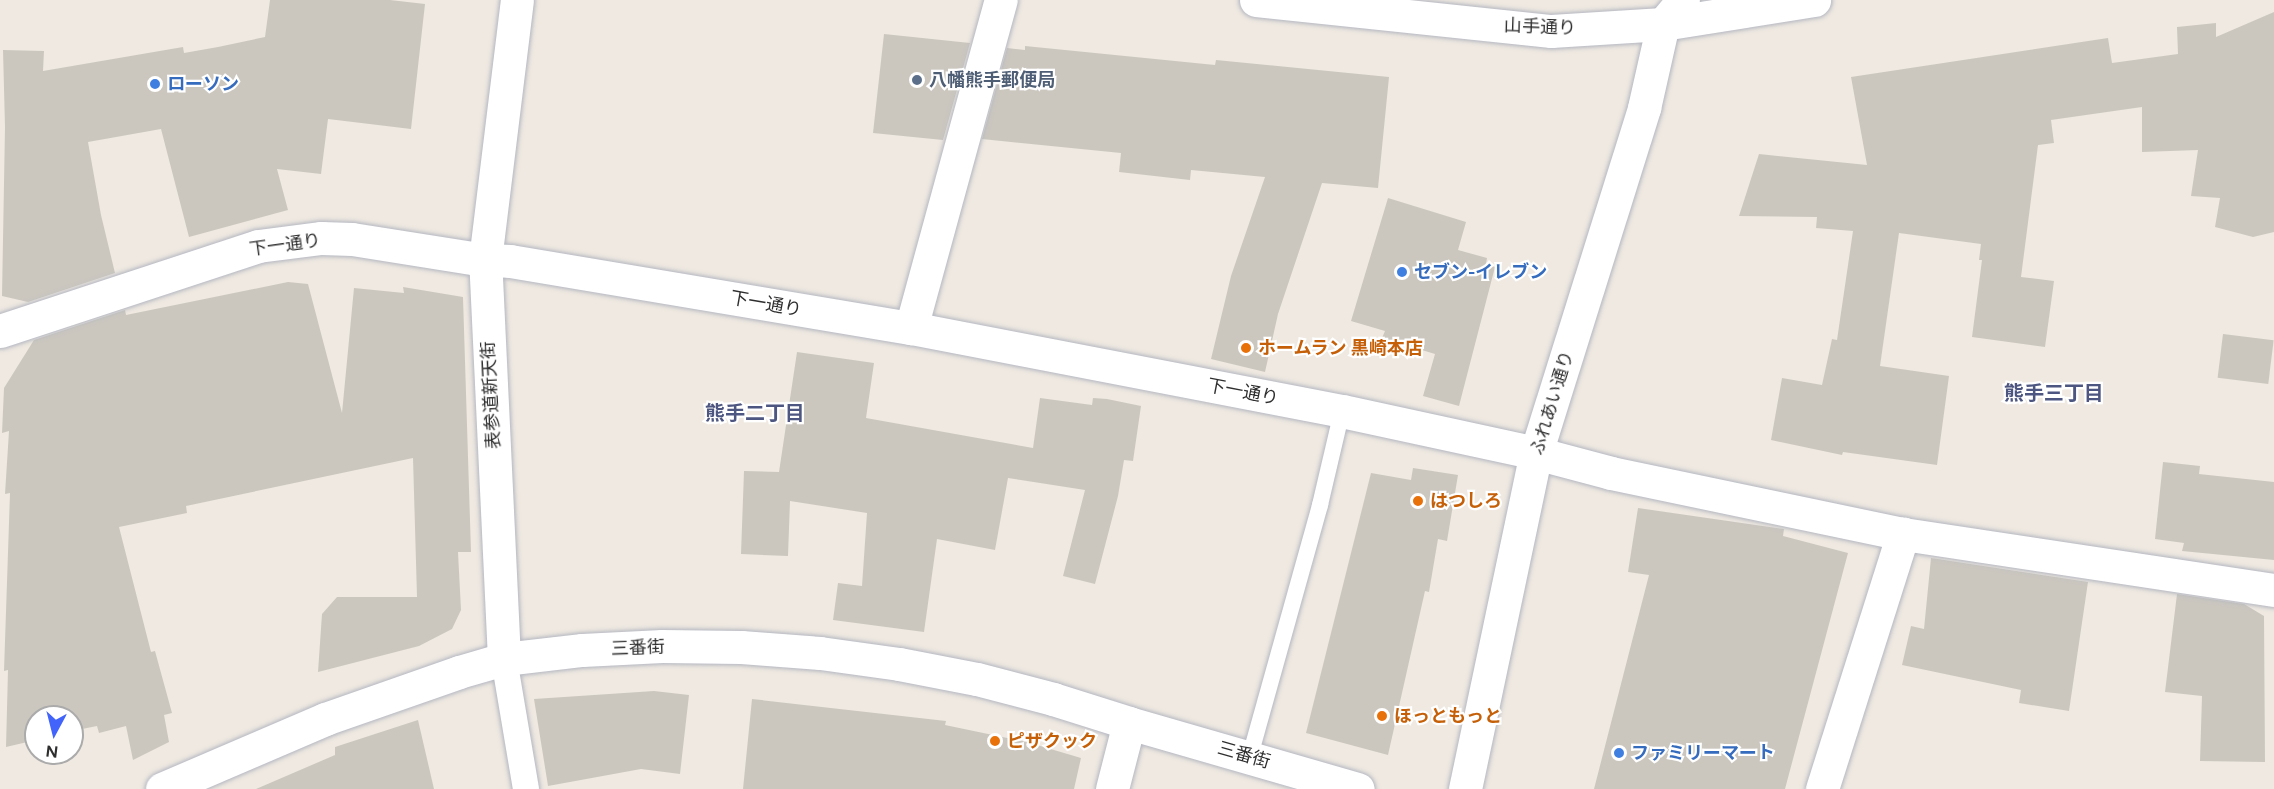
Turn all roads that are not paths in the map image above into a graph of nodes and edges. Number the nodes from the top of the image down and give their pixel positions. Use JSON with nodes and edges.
{"nodes":[{"id":1,"x":517,"y":0,"type":"edge"},
{"id":2,"x":1000,"y":0,"type":"edge"},
{"id":3,"x":1256,"y":0,"type":"edge"},
{"id":4,"x":1265,"y":0,"type":"edge"},
{"id":5,"x":1295,"y":0,"type":"edge"},
{"id":6,"x":1814,"y":0,"type":"edge"},
{"id":7,"x":1673,"y":12,"type":"edge"},
{"id":8,"x":485,"y":260,"type":"junction"},
{"id":9,"x":911,"y":328,"type":"junction"},
{"id":10,"x":0,"y":331,"type":"edge"},
{"id":11,"x":1342,"y":411,"type":"junction"},
{"id":12,"x":1536,"y":453,"type":"junction"},
{"id":13,"x":1903,"y":534,"type":"junction"},
{"id":14,"x":2274,"y":590,"type":"edge"},
{"id":15,"x":504,"y":659,"type":"junction"},
{"id":16,"x":1129,"y":723,"type":"junction"},
{"id":17,"x":1250,"y":756,"type":"junction"},
{"id":18,"x":162,"y":789,"type":"edge"},
{"id":19,"x":526,"y":789,"type":"edge"},
{"id":20,"x":1112,"y":789,"type":"edge"},
{"id":21,"x":1358,"y":789,"type":"edge"},
{"id":22,"x":1465,"y":789,"type":"edge"},
{"id":23,"x":1822,"y":789,"type":"edge"}],
"edges":[{"from":1,"to":8,"type":"street","name":"表参道新天街"},
{"from":2,"to":9,"type":"street"},
{"from":3,"to":4,"type":"street","name":"山手通り"},
{"from":4,"to":5,"type":"street","name":"山手通り"},
{"from":4,"to":7,"type":"street","name":"山手通り"},
{"from":6,"to":7,"type":"street","name":"山手通り"},
{"from":7,"to":12,"type":"street","name":"ふれあい通り"},
{"from":8,"to":9,"type":"street","name":"下一通り"},
{"from":8,"to":10,"type":"street","name":"下一通り"},
{"from":8,"to":15,"type":"street","name":"表参道新天街"},
{"from":9,"to":11,"type":"street","name":"下一通り"},
{"from":11,"to":12,"type":"street","name":"下一通り"},
{"from":11,"to":17,"type":"lane"},
{"from":12,"to":13,"type":"street","name":"下一通り"},
{"from":12,"to":22,"type":"street","name":"ふれあい通り"},
{"from":13,"to":14,"type":"street","name":"下一通り"},
{"from":13,"to":23,"type":"street"},
{"from":15,"to":16,"type":"street","name":"三番街"},
{"from":15,"to":18,"type":"street","name":"三番街"},
{"from":15,"to":19,"type":"street","name":"表参道新天街"},
{"from":16,"to":17,"type":"street","name":"三番街"},
{"from":16,"to":20,"type":"street"},
{"from":17,"to":21,"type":"street","name":"三番街"}]}
